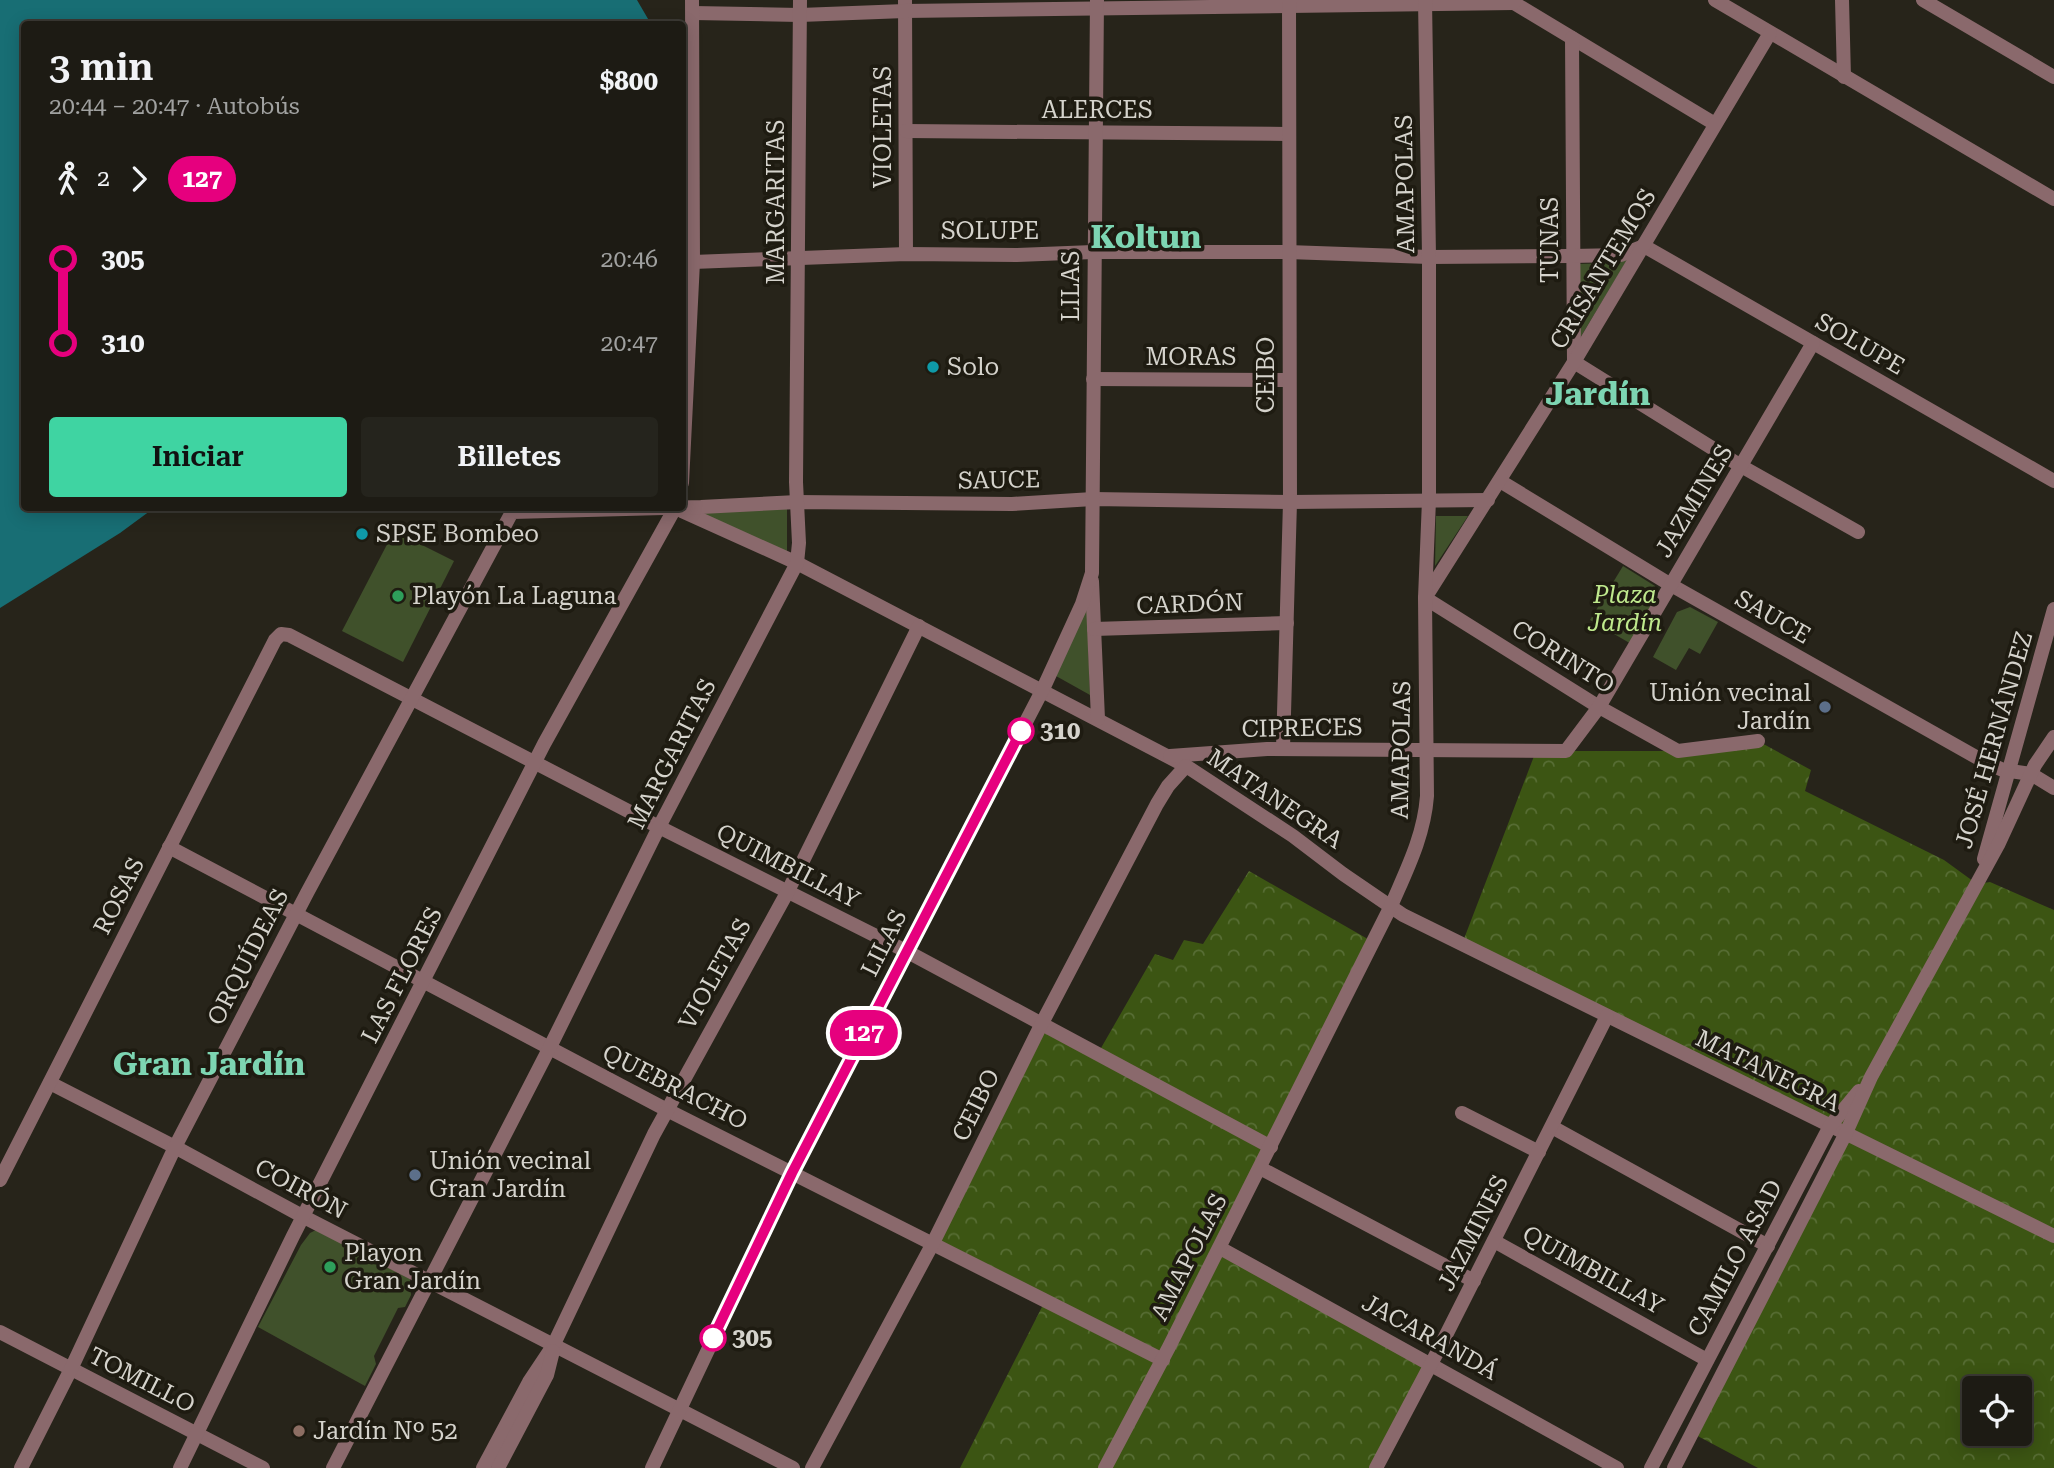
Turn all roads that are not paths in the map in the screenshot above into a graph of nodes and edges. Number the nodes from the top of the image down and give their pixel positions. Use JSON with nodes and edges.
{"nodes":[{"id":1,"x":1715,"y":0,"type":"edge"},
{"id":2,"x":1842,"y":0,"type":"edge"},
{"id":3,"x":1923,"y":0,"type":"edge"},
{"id":4,"x":1511,"y":2,"type":"edge"},
{"id":5,"x":1289,"y":3,"type":"edge"},
{"id":6,"x":1425,"y":3,"type":"edge"},
{"id":7,"x":1097,"y":4,"type":"edge"},
{"id":8,"x":905,"y":5,"type":"edge"},
{"id":9,"x":692,"y":6,"type":"edge"},
{"id":10,"x":800,"y":8,"type":"edge"},
{"id":11,"x":1770,"y":33,"type":"junction"},
{"id":12,"x":1572,"y":38,"type":"junction"},
{"id":13,"x":1844,"y":77,"type":"junction"},
{"id":14,"x":2054,"y":77,"type":"edge"},
{"id":15,"x":1715,"y":124,"type":"junction"},
{"id":16,"x":906,"y":131,"type":"junction"},
{"id":17,"x":1096,"y":133,"type":"junction"},
{"id":18,"x":1288,"y":134,"type":"junction"},
{"id":19,"x":2052,"y":198,"type":"edge"},
{"id":20,"x":1644,"y":246,"type":"junction"},
{"id":21,"x":1093,"y":252,"type":"junction"},
{"id":22,"x":1288,"y":252,"type":"junction"},
{"id":23,"x":906,"y":254,"type":"junction"},
{"id":24,"x":1573,"y":256,"type":"junction"},
{"id":25,"x":1429,"y":257,"type":"junction"},
{"id":26,"x":798,"y":259,"type":"junction"},
{"id":27,"x":693,"y":262,"type":"junction"},
{"id":28,"x":1813,"y":344,"type":"junction"},
{"id":29,"x":1574,"y":362,"type":"junction"},
{"id":30,"x":1093,"y":379,"type":"junction"},
{"id":31,"x":1289,"y":380,"type":"junction"},
{"id":32,"x":686,"y":403,"type":"edge"},
{"id":33,"x":1741,"y":466,"type":"junction"},
{"id":34,"x":1500,"y":481,"type":"junction"},
{"id":35,"x":2054,"y":481,"type":"edge"},
{"id":36,"x":1093,"y":499,"type":"junction"},
{"id":37,"x":1429,"y":500,"type":"junction"},
{"id":38,"x":1488,"y":500,"type":"junction"},
{"id":39,"x":797,"y":502,"type":"junction"},
{"id":40,"x":1290,"y":502,"type":"junction"},
{"id":41,"x":686,"y":507,"type":"edge"},
{"id":42,"x":515,"y":511,"type":"edge"},
{"id":43,"x":673,"y":511,"type":"edge"},
{"id":44,"x":683,"y":511,"type":"edge"},
{"id":45,"x":512,"y":512,"type":"joint"},
{"id":46,"x":1858,"y":532,"type":"dead end"},
{"id":47,"x":797,"y":563,"type":"junction"},
{"id":48,"x":1092,"y":573,"type":"junction"},
{"id":49,"x":1671,"y":585,"type":"junction"},
{"id":50,"x":1425,"y":598,"type":"junction"},
{"id":51,"x":2054,"y":609,"type":"edge"},
{"id":52,"x":1287,"y":623,"type":"junction"},
{"id":53,"x":919,"y":626,"type":"junction"},
{"id":54,"x":1094,"y":629,"type":"junction"},
{"id":55,"x":281,"y":634,"type":"joint"},
{"id":56,"x":1042,"y":689,"type":"junction"},
{"id":57,"x":410,"y":697,"type":"junction"},
{"id":58,"x":1599,"y":707,"type":"junction"},
{"id":59,"x":1098,"y":719,"type":"junction"},
{"id":60,"x":2054,"y":737,"type":"edge"},
{"id":61,"x":1758,"y":741,"type":"dead end"},
{"id":62,"x":1426,"y":748,"type":"junction"},
{"id":63,"x":1283,"y":749,"type":"junction"},
{"id":64,"x":1566,"y":751,"type":"joint"},
{"id":65,"x":1166,"y":756,"type":"junction"},
{"id":66,"x":535,"y":762,"type":"junction"},
{"id":67,"x":1186,"y":766,"type":"junction"},
{"id":68,"x":2009,"y":771,"type":"junction"},
{"id":69,"x":2031,"y":774,"type":"junction"},
{"id":70,"x":2054,"y":788,"type":"edge"},
{"id":71,"x":659,"y":827,"type":"junction"},
{"id":72,"x":169,"y":847,"type":"junction"},
{"id":73,"x":1977,"y":884,"type":"junction"},
{"id":74,"x":788,"y":891,"type":"junction"},
{"id":75,"x":1391,"y":906,"type":"junction"},
{"id":76,"x":296,"y":914,"type":"junction"},
{"id":77,"x":906,"y":951,"type":"junction"},
{"id":78,"x":424,"y":982,"type":"junction"},
{"id":79,"x":1607,"y":1016,"type":"junction"},
{"id":80,"x":1041,"y":1025,"type":"junction"},
{"id":81,"x":550,"y":1047,"type":"junction"},
{"id":82,"x":1871,"y":1077,"type":"junction"},
{"id":83,"x":50,"y":1083,"type":"junction"},
{"id":84,"x":667,"y":1110,"type":"junction"},
{"id":85,"x":1462,"y":1112,"type":"dead end"},
{"id":86,"x":1830,"y":1126,"type":"junction"},
{"id":87,"x":1552,"y":1127,"type":"junction"},
{"id":88,"x":1845,"y":1135,"type":"junction"},
{"id":89,"x":175,"y":1147,"type":"junction"},
{"id":90,"x":1271,"y":1147,"type":"junction"},
{"id":91,"x":1539,"y":1152,"type":"junction"},
{"id":92,"x":1260,"y":1168,"type":"junction"},
{"id":93,"x":792,"y":1173,"type":"junction"},
{"id":94,"x":0,"y":1180,"type":"edge"},
{"id":95,"x":304,"y":1217,"type":"junction"},
{"id":96,"x":2054,"y":1236,"type":"edge"},
{"id":97,"x":1493,"y":1241,"type":"junction"},
{"id":98,"x":932,"y":1245,"type":"junction"},
{"id":99,"x":1768,"y":1246,"type":"junction"},
{"id":100,"x":1220,"y":1248,"type":"junction"},
{"id":101,"x":429,"y":1281,"type":"junction"},
{"id":102,"x":1474,"y":1281,"type":"junction"},
{"id":103,"x":0,"y":1332,"type":"edge"},
{"id":104,"x":553,"y":1346,"type":"junction"},
{"id":105,"x":1163,"y":1360,"type":"junction"},
{"id":106,"x":1707,"y":1360,"type":"junction"},
{"id":107,"x":1431,"y":1364,"type":"junction"},
{"id":108,"x":71,"y":1369,"type":"junction"},
{"id":109,"x":678,"y":1409,"type":"junction"},
{"id":110,"x":198,"y":1434,"type":"junction"},
{"id":111,"x":21,"y":1468,"type":"edge"},
{"id":112,"x":180,"y":1468,"type":"edge"},
{"id":113,"x":263,"y":1468,"type":"edge"},
{"id":114,"x":334,"y":1468,"type":"edge"},
{"id":115,"x":483,"y":1468,"type":"edge"},
{"id":116,"x":498,"y":1468,"type":"edge"},
{"id":117,"x":641,"y":1468,"type":"edge"},
{"id":118,"x":652,"y":1468,"type":"edge"},
{"id":119,"x":793,"y":1468,"type":"edge"},
{"id":120,"x":812,"y":1468,"type":"edge"},
{"id":121,"x":1105,"y":1468,"type":"edge"},
{"id":122,"x":1376,"y":1468,"type":"edge"},
{"id":123,"x":1617,"y":1468,"type":"edge"},
{"id":124,"x":1651,"y":1468,"type":"edge"},
{"id":125,"x":1674,"y":1468,"type":"edge"}],
"edges":[{"from":1,"to":11,"type":"street"},
{"from":2,"to":13,"type":"street"},
{"from":3,"to":14,"type":"street"},
{"from":4,"to":6,"type":"street"},
{"from":4,"to":12,"type":"street"},
{"from":5,"to":6,"type":"street"},
{"from":5,"to":7,"type":"street"},
{"from":5,"to":18,"type":"street","name":"CEIBO"},
{"from":6,"to":25,"type":"street","name":"AMAPOLAS"},
{"from":7,"to":8,"type":"street"},
{"from":7,"to":17,"type":"street","name":"LILAS"},
{"from":8,"to":10,"type":"street"},
{"from":8,"to":16,"type":"street","name":"VIOLETAS"},
{"from":9,"to":10,"type":"street"},
{"from":9,"to":27,"type":"street"},
{"from":10,"to":26,"type":"street","name":"MARGARITAS"},
{"from":11,"to":13,"type":"street"},
{"from":11,"to":15,"type":"street","name":"CRISANTEMOS"},
{"from":12,"to":15,"type":"street"},
{"from":12,"to":24,"type":"street","name":"TUNAS"},
{"from":13,"to":19,"type":"street"},
{"from":15,"to":20,"type":"street","name":"CRISANTEMOS"},
{"from":16,"to":17,"type":"street","name":"ALERCES"},
{"from":16,"to":23,"type":"street","name":"VIOLETAS"},
{"from":17,"to":18,"type":"street","name":"ALERCES"},
{"from":17,"to":21,"type":"street","name":"LILAS"},
{"from":18,"to":22,"type":"street","name":"CEIBO"},
{"from":20,"to":24,"type":"street","name":"SOLUPE"},
{"from":20,"to":28,"type":"street","name":"SOLUPE"},
{"from":20,"to":29,"type":"street","name":"CRISANTEMOS"},
{"from":21,"to":22,"type":"street","name":"SOLUPE"},
{"from":21,"to":23,"type":"street","name":"SOLUPE"},
{"from":21,"to":30,"type":"street","name":"LILAS"},
{"from":22,"to":25,"type":"street","name":"SOLUPE"},
{"from":22,"to":31,"type":"street","name":"CEIBO"},
{"from":23,"to":26,"type":"street","name":"SOLUPE"},
{"from":24,"to":25,"type":"street","name":"SOLUPE"},
{"from":24,"to":29,"type":"street","name":"TUNAS"},
{"from":25,"to":37,"type":"street","name":"AMAPOLAS"},
{"from":26,"to":27,"type":"street","name":"SOLUPE"},
{"from":26,"to":39,"type":"street","name":"MARGARITAS"},
{"from":27,"to":32,"type":"street"},
{"from":28,"to":33,"type":"street","name":"JAZMINES"},
{"from":28,"to":35,"type":"street","name":"SOLUPE"},
{"from":29,"to":33,"type":"street"},
{"from":29,"to":34,"type":"street","name":"CRISANTEMOS"},
{"from":30,"to":31,"type":"street","name":"MORAS"},
{"from":30,"to":36,"type":"street","name":"LILAS"},
{"from":31,"to":40,"type":"street","name":"CEIBO"},
{"from":33,"to":46,"type":"street"},
{"from":33,"to":49,"type":"street","name":"JAZMINES"},
{"from":34,"to":38,"type":"street","name":"CRISANTEMOS"},
{"from":34,"to":49,"type":"street","name":"SAUCE"},
{"from":36,"to":39,"type":"street","name":"SAUCE"},
{"from":36,"to":40,"type":"street","name":"SAUCE"},
{"from":36,"to":48,"type":"street","name":"LILAS"},
{"from":37,"to":38,"type":"street","name":"SAUCE"},
{"from":37,"to":40,"type":"street","name":"SAUCE"},
{"from":37,"to":50,"type":"street","name":"AMAPOLAS"},
{"from":38,"to":50,"type":"street","name":"CRISANTEMOS"},
{"from":39,"to":41,"type":"street","name":"SAUCE"},
{"from":39,"to":47,"type":"street","name":"MARGARITAS"},
{"from":40,"to":52,"type":"street","name":"CEIBO"},
{"from":42,"to":45,"type":"street","name":"SAUCE"},
{"from":43,"to":66,"type":"street","name":"LAS FLORES"},
{"from":44,"to":47,"type":"street","name":"MATANEGRA"},
{"from":45,"to":57,"type":"street","name":"ORQUÍDEAS"},
{"from":47,"to":53,"type":"street","name":"MATANEGRA"},
{"from":47,"to":71,"type":"street","name":"MARGARITAS"},
{"from":48,"to":54,"type":"street","name":"LILAS"},
{"from":48,"to":56,"type":"street","name":"LILAS"},
{"from":49,"to":58,"type":"street","name":"JAZMINES"},
{"from":49,"to":68,"type":"street","name":"SAUCE"},
{"from":50,"to":58,"type":"street","name":"CORINTO"},
{"from":50,"to":62,"type":"street","name":"AMAPOLAS"},
{"from":51,"to":68,"type":"street","name":"JOSÉ HERNÁNDEZ"},
{"from":52,"to":54,"type":"street","name":"CARDÓN"},
{"from":52,"to":63,"type":"street","name":"CEIBO"},
{"from":53,"to":56,"type":"street","name":"MATANEGRA"},
{"from":53,"to":74,"type":"street","name":"VIOLETAS"},
{"from":54,"to":59,"type":"street","name":"LILAS"},
{"from":55,"to":57,"type":"street","name":"QUIMBILLAY"},
{"from":55,"to":72,"type":"street","name":"ROSAS"},
{"from":56,"to":59,"type":"street","name":"MATANEGRA"},
{"from":56,"to":77,"type":"street","name":"LILAS"},
{"from":57,"to":66,"type":"street","name":"QUIMBILLAY"},
{"from":57,"to":76,"type":"street","name":"ORQUÍDEAS"},
{"from":58,"to":61,"type":"street","name":"CORINTO"},
{"from":58,"to":64,"type":"street","name":"JAZMINES"},
{"from":59,"to":65,"type":"street","name":"MATANEGRA"},
{"from":60,"to":69,"type":"street","name":"CAMILO ASAD"},
{"from":62,"to":63,"type":"street","name":"CIPRECES"},
{"from":62,"to":64,"type":"street","name":"CIPRECES"},
{"from":62,"to":75,"type":"street","name":"AMAPOLAS"},
{"from":63,"to":65,"type":"street","name":"CIPRECES"},
{"from":65,"to":67,"type":"street","name":"MATANEGRA"},
{"from":66,"to":71,"type":"street","name":"QUIMBILLAY"},
{"from":66,"to":78,"type":"street","name":"LAS FLORES"},
{"from":67,"to":75,"type":"street","name":"MATANEGRA"},
{"from":67,"to":80,"type":"street","name":"CEIBO"},
{"from":68,"to":69,"type":"street","name":"SAUCE"},
{"from":68,"to":73,"type":"street","name":"JOSÉ HERNÁNDEZ"},
{"from":69,"to":70,"type":"street"},
{"from":69,"to":73,"type":"street","name":"CAMILO ASAD"},
{"from":71,"to":74,"type":"street","name":"QUIMBILLAY"},
{"from":71,"to":81,"type":"street","name":"MARGARITAS"},
{"from":72,"to":76,"type":"street","name":"QUEBRACHO"},
{"from":72,"to":83,"type":"street","name":"ROSAS"},
{"from":73,"to":82,"type":"street","name":"CAMILO ASAD"},
{"from":74,"to":77,"type":"street","name":"QUIMBILLAY"},
{"from":74,"to":84,"type":"street","name":"VIOLETAS"},
{"from":75,"to":79,"type":"street","name":"MATANEGRA"},
{"from":75,"to":90,"type":"street","name":"AMAPOLAS"},
{"from":76,"to":78,"type":"street","name":"QUEBRACHO"},
{"from":76,"to":89,"type":"street","name":"ORQUÍDEAS"},
{"from":77,"to":80,"type":"street","name":"QUIMBILLAY"},
{"from":77,"to":93,"type":"street","name":"LILAS"},
{"from":78,"to":81,"type":"street","name":"QUEBRACHO"},
{"from":78,"to":95,"type":"street","name":"LAS FLORES"},
{"from":79,"to":86,"type":"street","name":"MATANEGRA"},
{"from":79,"to":87,"type":"street","name":"JAZMINES"},
{"from":80,"to":90,"type":"street","name":"QUIMBILLAY"},
{"from":80,"to":98,"type":"street","name":"CEIBO"},
{"from":81,"to":84,"type":"street","name":"QUEBRACHO"},
{"from":81,"to":101,"type":"street","name":"MARGARITAS"},
{"from":82,"to":86,"type":"street","name":"CAMILO ASAD"},
{"from":82,"to":88,"type":"street","name":"CAMILO ASAD"},
{"from":83,"to":89,"type":"street","name":"COIRÓN"},
{"from":83,"to":94,"type":"street","name":"ROSAS"},
{"from":84,"to":93,"type":"street","name":"QUEBRACHO"},
{"from":84,"to":104,"type":"street","name":"VIOLETAS"},
{"from":85,"to":91,"type":"street"},
{"from":86,"to":88,"type":"street","name":"MATANEGRA"},
{"from":86,"to":99,"type":"street","name":"CAMILO ASAD"},
{"from":87,"to":91,"type":"street","name":"JAZMINES"},
{"from":87,"to":99,"type":"street"},
{"from":88,"to":96,"type":"street","name":"MATANEGRA"},
{"from":88,"to":125,"type":"street","name":"CAMILO ASAD"},
{"from":89,"to":95,"type":"street","name":"COIRÓN"},
{"from":89,"to":108,"type":"street","name":"ORQUÍDEAS"},
{"from":90,"to":92,"type":"street","name":"AMAPOLAS"},
{"from":91,"to":97,"type":"street","name":"JAZMINES"},
{"from":92,"to":100,"type":"street","name":"AMAPOLAS"},
{"from":92,"to":102,"type":"street"},
{"from":93,"to":98,"type":"street","name":"QUEBRACHO"},
{"from":93,"to":109,"type":"street","name":"LILAS"},
{"from":95,"to":101,"type":"street","name":"COIRÓN"},
{"from":95,"to":110,"type":"street","name":"LAS FLORES"},
{"from":97,"to":102,"type":"street","name":"JAZMINES"},
{"from":97,"to":106,"type":"street","name":"QUIMBILLAY"},
{"from":98,"to":105,"type":"street","name":"QUEBRACHO"},
{"from":98,"to":120,"type":"street","name":"CEIBO"},
{"from":99,"to":106,"type":"street","name":"CAMILO ASAD"},
{"from":100,"to":105,"type":"street","name":"AMAPOLAS"},
{"from":100,"to":107,"type":"street","name":"JACARANDÁ"},
{"from":101,"to":104,"type":"street","name":"COIRÓN"},
{"from":101,"to":114,"type":"street","name":"MARGARITAS"},
{"from":102,"to":107,"type":"street","name":"JAZMINES"},
{"from":103,"to":108,"type":"street","name":"TOMILLO"},
{"from":104,"to":109,"type":"street","name":"COIRÓN"},
{"from":104,"to":115,"type":"street","name":"VIOLETAS"},
{"from":104,"to":116,"type":"street","name":"VIOLETAS"},
{"from":105,"to":121,"type":"street","name":"AMAPOLAS"},
{"from":106,"to":124,"type":"street","name":"CAMILO ASAD"},
{"from":107,"to":122,"type":"street","name":"JAZMINES"},
{"from":107,"to":123,"type":"street","name":"JACARANDÁ"},
{"from":108,"to":110,"type":"street","name":"TOMILLO"},
{"from":108,"to":111,"type":"street","name":"ORQUÍDEAS"},
{"from":109,"to":117,"type":"street","name":"LILAS"},
{"from":109,"to":118,"type":"street","name":"LILAS"},
{"from":109,"to":119,"type":"street","name":"COIRÓN"},
{"from":110,"to":112,"type":"street","name":"LAS FLORES"},
{"from":110,"to":113,"type":"street","name":"TOMILLO"}]}
